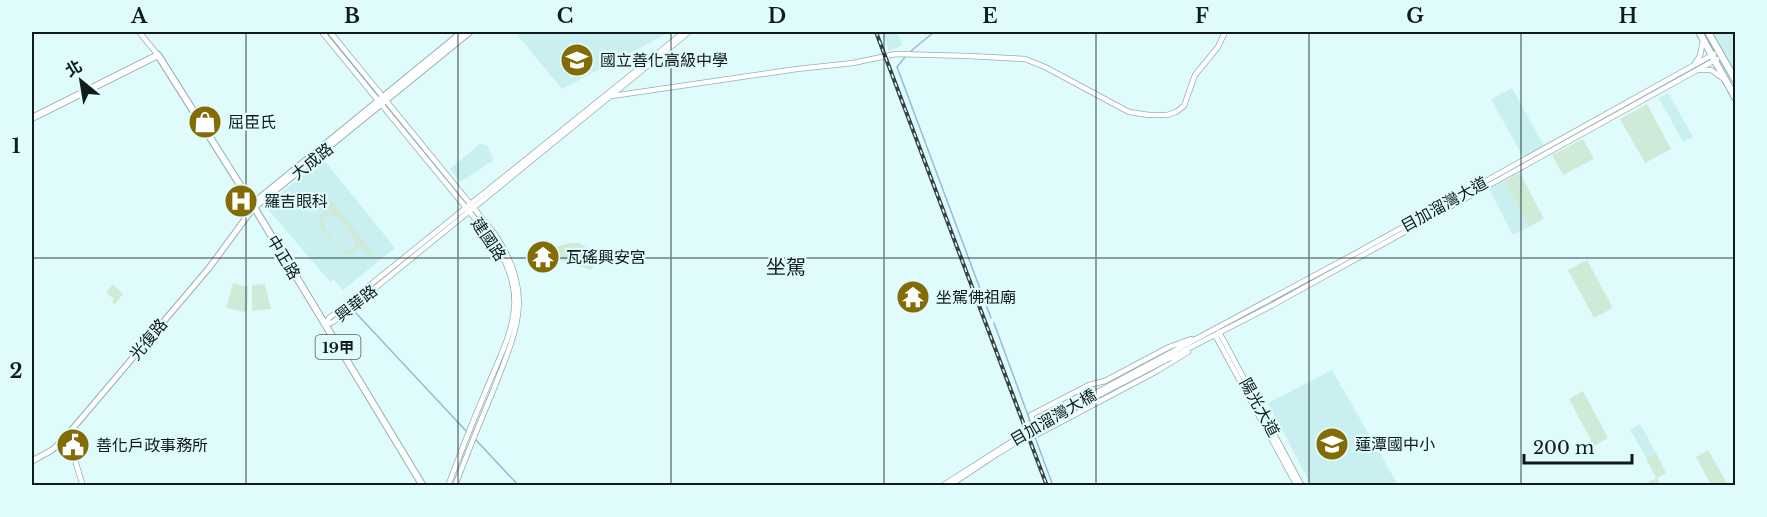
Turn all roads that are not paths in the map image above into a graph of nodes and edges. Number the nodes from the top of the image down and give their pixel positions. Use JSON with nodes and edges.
{"nodes":[{"id":1,"x":139,"y":32,"type":"edge"},
{"id":2,"x":322,"y":32,"type":"edge"},
{"id":3,"x":330,"y":32,"type":"edge"},
{"id":4,"x":462,"y":32,"type":"edge"},
{"id":5,"x":470,"y":32,"type":"edge"},
{"id":6,"x":684,"y":32,"type":"edge"},
{"id":7,"x":689,"y":32,"type":"edge"},
{"id":8,"x":1225,"y":32,"type":"edge"},
{"id":9,"x":1699,"y":32,"type":"edge"},
{"id":10,"x":1708,"y":32,"type":"edge"},
{"id":11,"x":1703,"y":39,"type":"junction"},
{"id":12,"x":1721,"y":53,"type":"junction"},
{"id":13,"x":158,"y":55,"type":"junction"},
{"id":14,"x":1713,"y":58,"type":"junction"},
{"id":15,"x":1692,"y":69,"type":"junction"},
{"id":16,"x":1726,"y":81,"type":"junction"},
{"id":17,"x":1736,"y":81,"type":"edge"},
{"id":18,"x":612,"y":96,"type":"junction"},
{"id":19,"x":1736,"y":99,"type":"edge"},
{"id":20,"x":382,"y":101,"type":"junction"},
{"id":21,"x":32,"y":118,"type":"edge"},
{"id":22,"x":254,"y":207,"type":"junction"},
{"id":23,"x":470,"y":207,"type":"junction"},
{"id":24,"x":325,"y":325,"type":"junction"},
{"id":25,"x":1216,"y":332,"type":"junction"},
{"id":26,"x":1206,"y":337,"type":"junction"},
{"id":27,"x":1169,"y":356,"type":"junction"},
{"id":28,"x":472,"y":432,"type":"junction"},
{"id":29,"x":63,"y":440,"type":"junction"},
{"id":30,"x":32,"y":461,"type":"edge"},
{"id":31,"x":83,"y":486,"type":"edge"},
{"id":32,"x":423,"y":486,"type":"edge"},
{"id":33,"x":448,"y":486,"type":"edge"},
{"id":34,"x":455,"y":486,"type":"edge"},
{"id":35,"x":942,"y":486,"type":"edge"},
{"id":36,"x":949,"y":486,"type":"edge"},
{"id":37,"x":1297,"y":486,"type":"edge"},
{"id":38,"x":1302,"y":486,"type":"edge"}],
"edges":[{"from":1,"to":13,"type":"street","name":"中正路"},
{"from":2,"to":20,"type":"street","name":"建國路"},
{"from":3,"to":20,"type":"street","name":"建國路"},
{"from":4,"to":20,"type":"main road","name":"大成路"},
{"from":5,"to":20,"type":"main road","name":"大成路"},
{"from":6,"to":23,"type":"street","name":"興華路"},
{"from":7,"to":18,"type":"street","name":"興華路"},
{"from":8,"to":18,"type":"street"},
{"from":9,"to":11,"type":"main road"},
{"from":10,"to":12,"type":"main road"},
{"from":11,"to":14,"type":"main road"},
{"from":11,"to":15,"type":"street"},
{"from":12,"to":14,"type":"street","name":"目加溜灣大道"},
{"from":12,"to":17,"type":"main road"},
{"from":13,"to":21,"type":"main road"},
{"from":13,"to":22,"type":"main road","name":"中正路","number":"19甲"},
{"from":14,"to":15,"type":"street","name":"目加溜灣大道"},
{"from":14,"to":16,"type":"main road"},
{"from":15,"to":16,"type":"street"},
{"from":15,"to":25,"type":"street","name":"目加溜灣大道"},
{"from":16,"to":19,"type":"main road"},
{"from":18,"to":23,"type":"street","name":"興華路"},
{"from":20,"to":22,"type":"main road","name":"大成路"},
{"from":20,"to":23,"type":"street","name":"建國路"},
{"from":22,"to":24,"type":"main road","name":"中正路","number":"19甲"},
{"from":22,"to":29,"type":"main road","name":"光復路"},
{"from":23,"to":24,"type":"street","name":"興華路"},
{"from":23,"to":28,"type":"street","name":"建國路"},
{"from":24,"to":32,"type":"main road","name":"中正路","number":"19甲"},
{"from":25,"to":26,"type":"street","name":"目加溜灣大道"},
{"from":25,"to":37,"type":"street","name":"陽光大道"},
{"from":25,"to":38,"type":"street","name":"陽光大道"},
{"from":26,"to":26,"type":"street"},
{"from":26,"to":27,"type":"street","name":"目加溜灣大道"},
{"from":27,"to":35,"type":"street","name":"目加溜灣大橋","bridge":true},
{"from":27,"to":36,"type":"street","name":"目加溜灣大橋","bridge":true},
{"from":28,"to":33,"type":"street","name":"建國路"},
{"from":28,"to":34,"type":"street","name":"建國路"},
{"from":29,"to":30,"type":"main road","name":"光復路"},
{"from":29,"to":31,"type":"street"}]}
